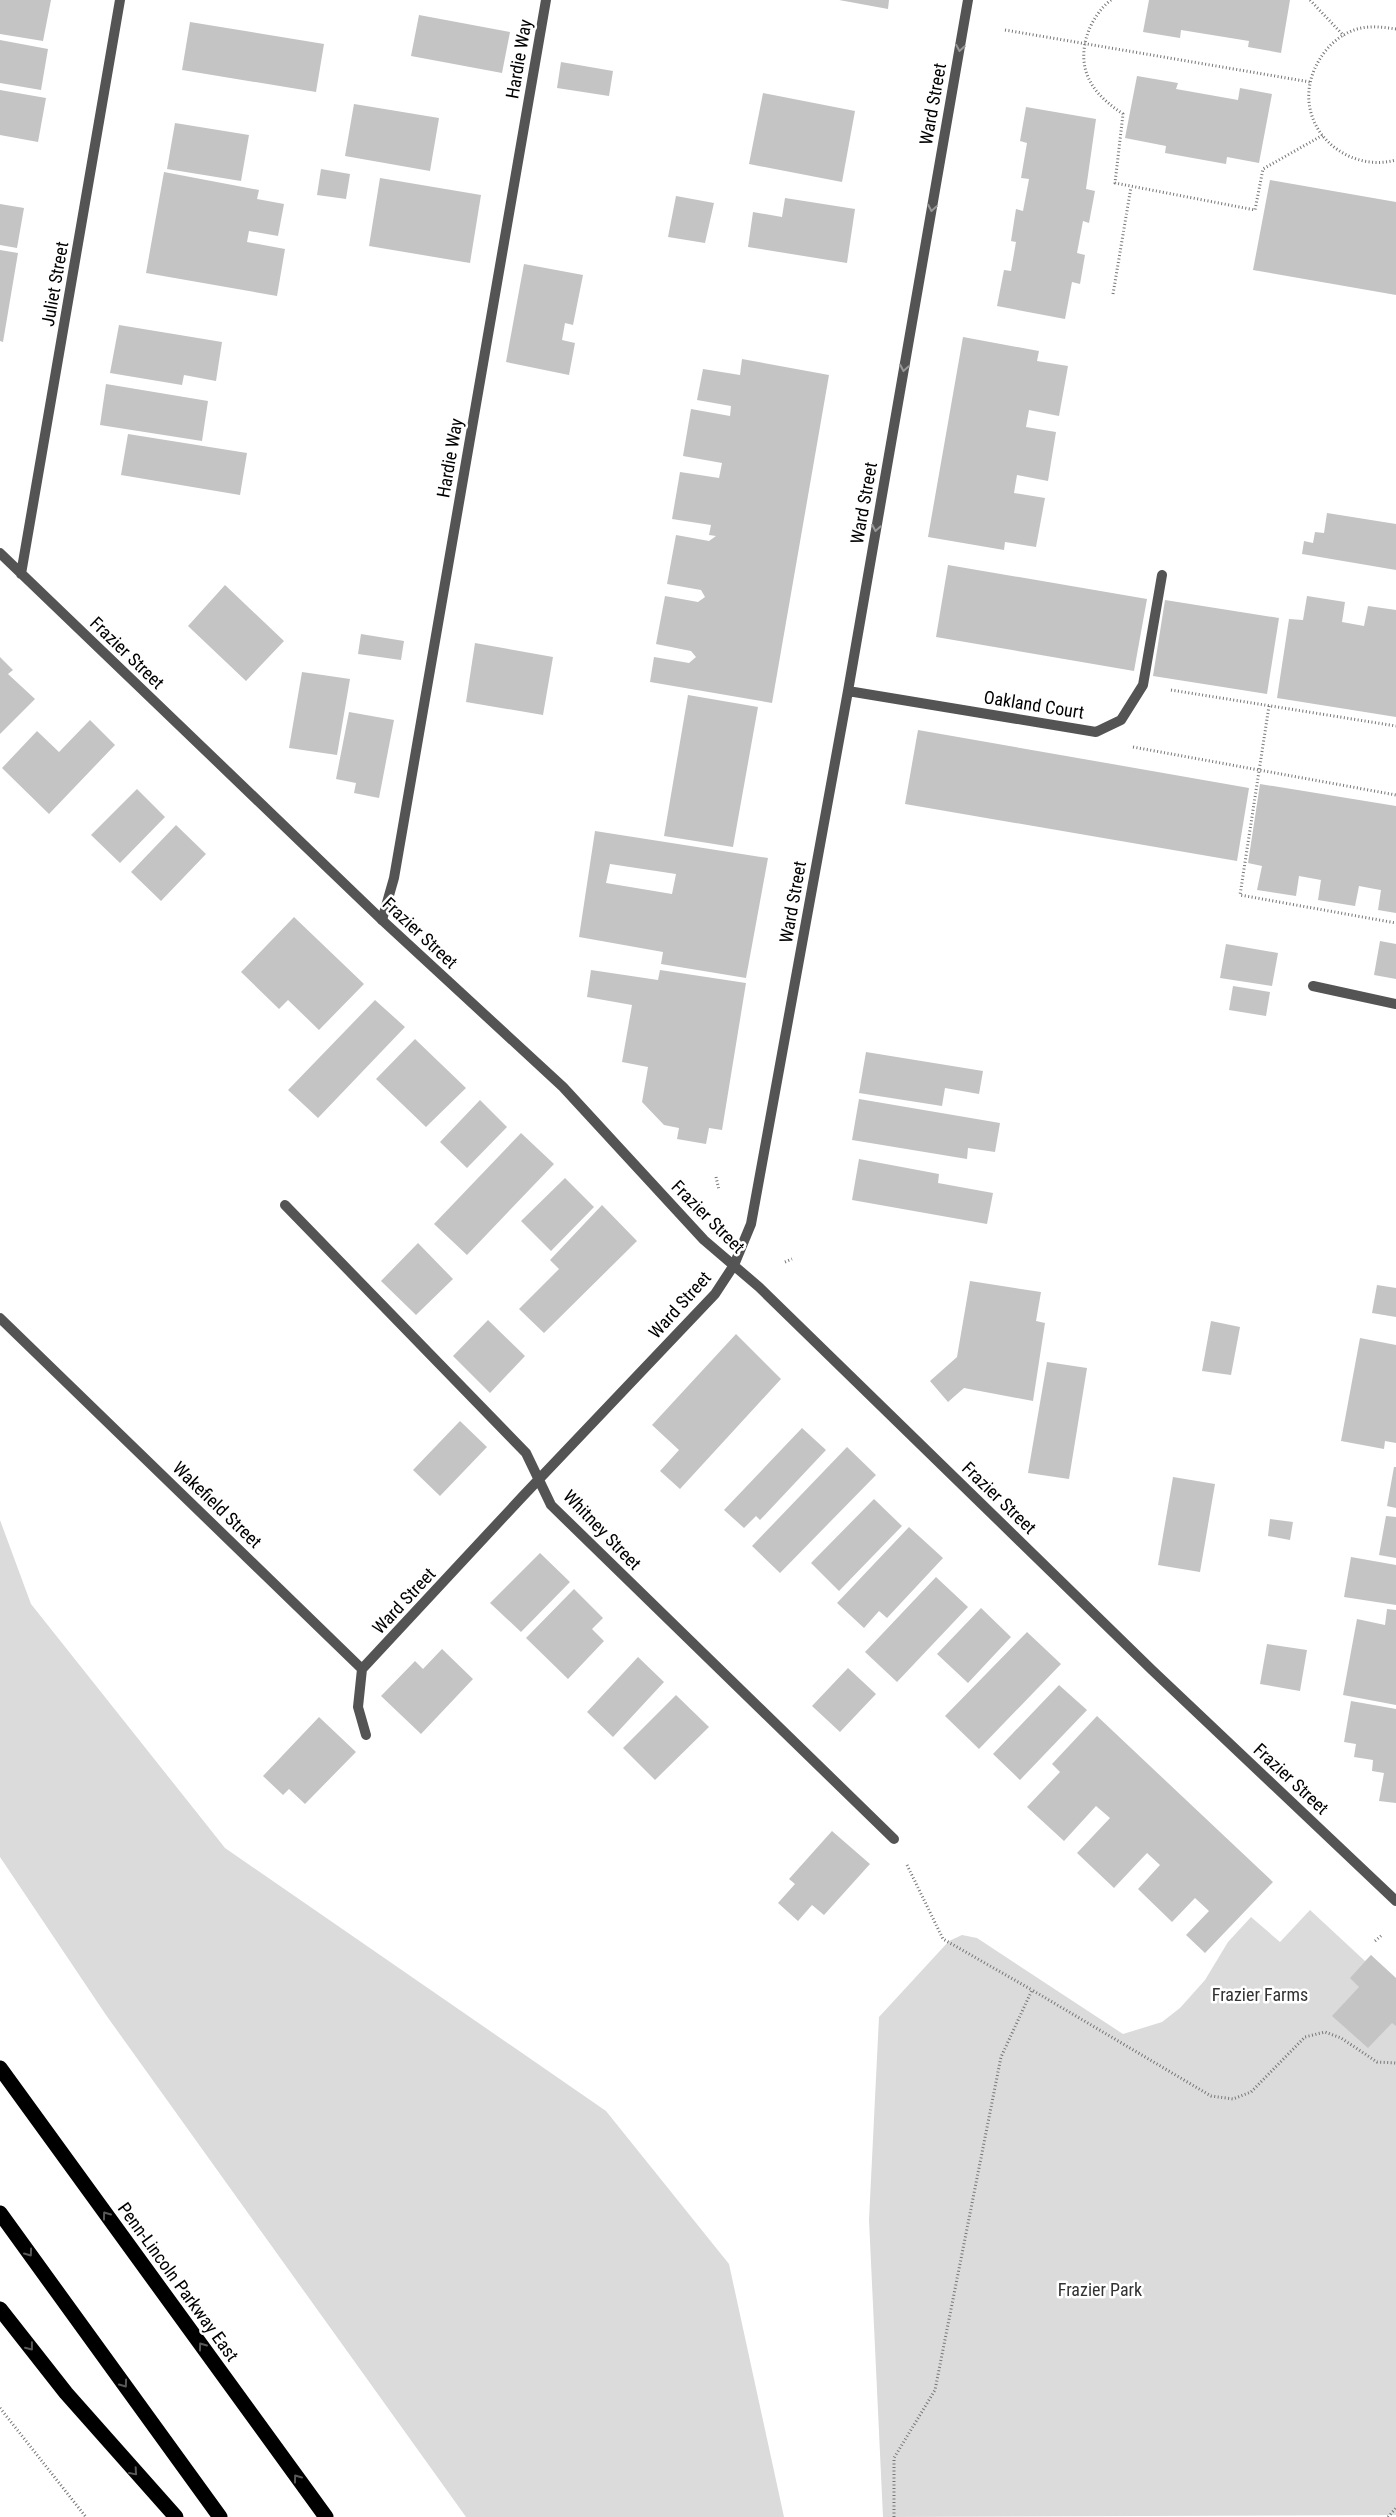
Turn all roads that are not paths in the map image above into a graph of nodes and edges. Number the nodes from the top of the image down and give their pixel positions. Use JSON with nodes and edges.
{"nodes":[{"id":1,"x":120,"y":0,"type":"edge"},
{"id":2,"x":546,"y":0,"type":"edge"},
{"id":3,"x":968,"y":0,"type":"edge"},
{"id":4,"x":0,"y":554,"type":"edge"},
{"id":5,"x":21,"y":574,"type":"junction"},
{"id":6,"x":1162,"y":575,"type":"dead end"},
{"id":7,"x":848,"y":692,"type":"junction"},
{"id":8,"x":382,"y":920,"type":"junction"},
{"id":9,"x":1313,"y":986,"type":"dead end"},
{"id":10,"x":1396,"y":1004,"type":"edge"},
{"id":11,"x":285,"y":1206,"type":"dead end"},
{"id":12,"x":734,"y":1265,"type":"junction"},
{"id":13,"x":0,"y":1318,"type":"edge"},
{"id":14,"x":538,"y":1480,"type":"junction"},
{"id":15,"x":362,"y":1669,"type":"junction"},
{"id":16,"x":366,"y":1735,"type":"dead end"},
{"id":17,"x":894,"y":1839,"type":"road end"},
{"id":18,"x":1396,"y":1901,"type":"edge"},
{"id":19,"x":0,"y":2068,"type":"edge"},
{"id":20,"x":0,"y":2213,"type":"edge"},
{"id":21,"x":0,"y":2309,"type":"edge"},
{"id":22,"x":176,"y":2517,"type":"edge"},
{"id":23,"x":220,"y":2517,"type":"edge"},
{"id":24,"x":326,"y":2517,"type":"edge"}],
"edges":[{"from":1,"to":5,"type":"street","name":"Juliet Street"},
{"from":2,"to":8,"type":"street","name":"Hardie Way"},
{"from":3,"to":7,"type":"street","name":"Ward Street","one_way":true},
{"from":4,"to":5,"type":"street","name":"Frazier Street"},
{"from":5,"to":8,"type":"street","name":"Frazier Street"},
{"from":6,"to":7,"type":"street","name":"Oakland Court"},
{"from":7,"to":12,"type":"street","name":"Ward Street"},
{"from":8,"to":12,"type":"street","name":"Frazier Street"},
{"from":9,"to":10,"type":"street"},
{"from":11,"to":14,"type":"street","name":"Whitney Street"},
{"from":12,"to":14,"type":"street","name":"Ward Street"},
{"from":12,"to":18,"type":"street","name":"Frazier Street"},
{"from":13,"to":15,"type":"street","name":"Wakefield Street"},
{"from":14,"to":15,"type":"street","name":"Ward Street"},
{"from":14,"to":17,"type":"street","name":"Whitney Street"},
{"from":15,"to":16,"type":"street"},
{"from":24,"to":19,"type":"highway","name":"Penn-Lincoln Parkway East","one_way":true},
{"from":20,"to":23,"type":"highway","one_way":true},
{"from":21,"to":22,"type":"highway","one_way":true}]}
